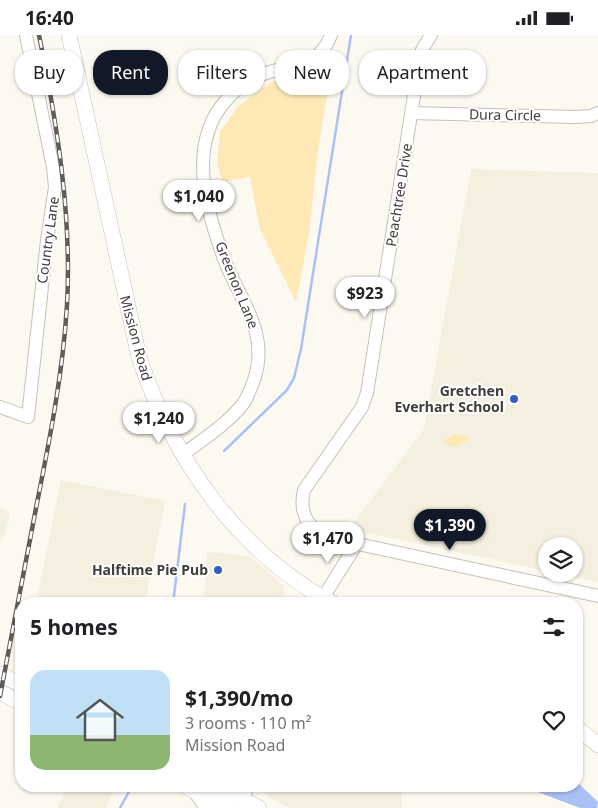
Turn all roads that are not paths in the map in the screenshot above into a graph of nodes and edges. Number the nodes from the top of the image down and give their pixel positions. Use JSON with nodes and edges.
{"nodes":[{"id":1,"x":26,"y":35,"type":"edge"},
{"id":2,"x":69,"y":35,"type":"edge"},
{"id":3,"x":331,"y":35,"type":"edge"},
{"id":4,"x":431,"y":35,"type":"edge"},
{"id":5,"x":412,"y":113,"type":"junction"},
{"id":6,"x":598,"y":113,"type":"edge"},
{"id":7,"x":0,"y":407,"type":"edge"},
{"id":8,"x":182,"y":455,"type":"junction"},
{"id":9,"x":356,"y":545,"type":"junction"},
{"id":10,"x":598,"y":596,"type":"edge"},
{"id":11,"x":319,"y":597,"type":"edge"},
{"id":12,"x":328,"y":597,"type":"edge"},
{"id":13,"x":0,"y":674,"type":"edge"},
{"id":14,"x":15,"y":682,"type":"edge"},
{"id":15,"x":0,"y":692,"type":"edge"},
{"id":16,"x":15,"y":700,"type":"edge"},
{"id":17,"x":583,"y":733,"type":"edge"},
{"id":18,"x":598,"y":745,"type":"edge"},
{"id":19,"x":193,"y":792,"type":"edge"},
{"id":20,"x":204,"y":792,"type":"edge"},
{"id":21,"x":231,"y":798,"type":"edge"},
{"id":22,"x":206,"y":808,"type":"edge"},
{"id":23,"x":259,"y":808,"type":"edge"}],
"edges":[{"from":1,"to":7,"type":"street","name":"Country Lane"},
{"from":2,"to":8,"type":"main road","name":"Mission Road"},
{"from":3,"to":8,"type":"street","name":"Greenon Lane"},
{"from":4,"to":5,"type":"street","name":"Peachtree Drive"},
{"from":5,"to":6,"type":"street","name":"Dura Circle"},
{"from":5,"to":9,"type":"street","name":"Peachtree Drive"},
{"from":8,"to":11,"type":"main road","name":"Mission Road"},
{"from":9,"to":10,"type":"street"},
{"from":9,"to":12,"type":"street"},
{"from":13,"to":14,"type":"main road"},
{"from":15,"to":16,"type":"main road"},
{"from":17,"to":18,"type":"main road"},
{"from":19,"to":22,"type":"street"},
{"from":20,"to":21,"type":"main road"},
{"from":21,"to":23,"type":"main road"}]}
